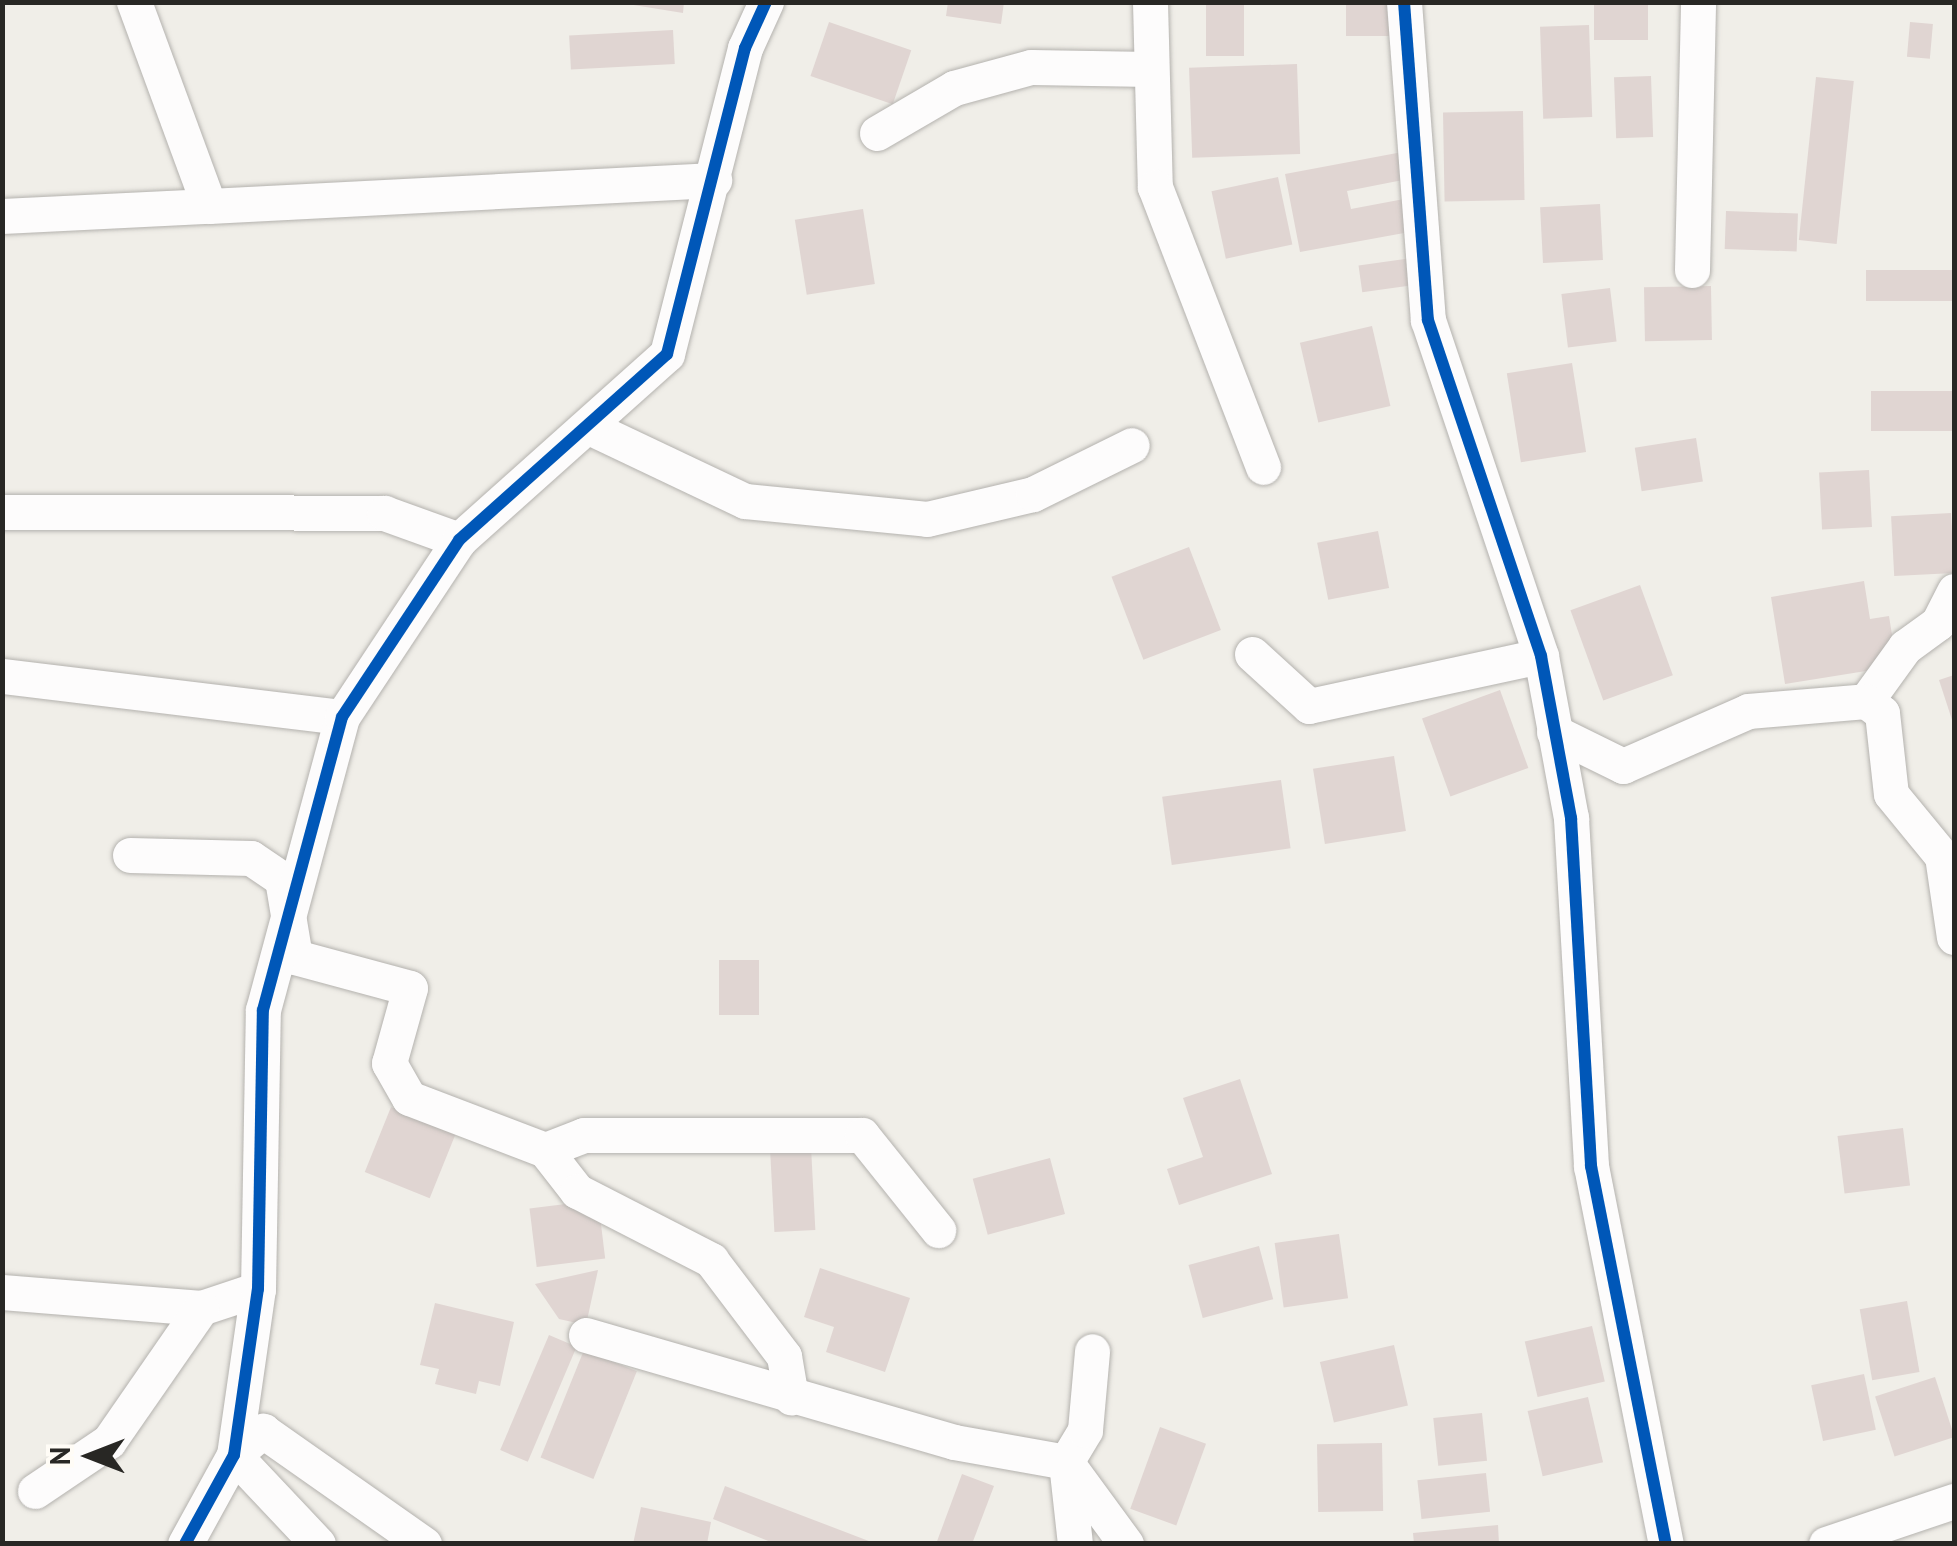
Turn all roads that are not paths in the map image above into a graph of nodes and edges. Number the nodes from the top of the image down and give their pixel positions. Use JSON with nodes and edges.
{"nodes":[{"id":1,"x":134,"y":2,"type":"edge"},
{"id":2,"x":766,"y":2,"type":"edge"},
{"id":3,"x":1150,"y":2,"type":"edge"},
{"id":4,"x":1404,"y":2,"type":"edge"},
{"id":5,"x":1698,"y":2,"type":"edge"},
{"id":6,"x":1151,"y":69,"type":"junction"},
{"id":7,"x":877,"y":133,"type":"dead end"},
{"id":8,"x":714,"y":180,"type":"junction"},
{"id":9,"x":208,"y":206,"type":"junction"},
{"id":10,"x":2,"y":216,"type":"edge"},
{"id":11,"x":1692,"y":270,"type":"dead end"},
{"id":12,"x":591,"y":428,"type":"junction"},
{"id":13,"x":1132,"y":445,"type":"dead end"},
{"id":14,"x":1263,"y":468,"type":"dead end"},
{"id":15,"x":2,"y":512,"type":"edge"},
{"id":16,"x":459,"y":540,"type":"junction"},
{"id":17,"x":1954,"y":590,"type":"edge"},
{"id":18,"x":1252,"y":654,"type":"dead end"},
{"id":19,"x":1541,"y":656,"type":"junction"},
{"id":20,"x":2,"y":676,"type":"edge"},
{"id":21,"x":1866,"y":701,"type":"junction"},
{"id":22,"x":342,"y":717,"type":"junction"},
{"id":23,"x":1554,"y":732,"type":"junction"},
{"id":24,"x":130,"y":855,"type":"dead end"},
{"id":25,"x":294,"y":916,"type":"junction"},
{"id":26,"x":1954,"y":937,"type":"edge"},
{"id":27,"x":546,"y":1150,"type":"junction"},
{"id":28,"x":938,"y":1230,"type":"dead end"},
{"id":29,"x":258,"y":1289,"type":"junction"},
{"id":30,"x":2,"y":1292,"type":"edge"},
{"id":31,"x":202,"y":1308,"type":"junction"},
{"id":32,"x":586,"y":1335,"type":"dead end"},
{"id":33,"x":1092,"y":1352,"type":"dead end"},
{"id":34,"x":791,"y":1397,"type":"junction"},
{"id":35,"x":234,"y":1455,"type":"junction"},
{"id":36,"x":1066,"y":1462,"type":"junction"},
{"id":37,"x":35,"y":1490,"type":"dead end"},
{"id":38,"x":1954,"y":1501,"type":"edge"},
{"id":39,"x":185,"y":1544,"type":"edge"},
{"id":40,"x":318,"y":1544,"type":"edge"},
{"id":41,"x":424,"y":1544,"type":"edge"},
{"id":42,"x":1075,"y":1544,"type":"edge"},
{"id":43,"x":1126,"y":1544,"type":"edge"},
{"id":44,"x":1666,"y":1544,"type":"edge"},
{"id":45,"x":1826,"y":1544,"type":"edge"}],
"edges":[{"from":1,"to":9,"type":"street"},
{"from":2,"to":8,"type":"street"},
{"from":3,"to":6,"type":"street"},
{"from":4,"to":19,"type":"street"},
{"from":5,"to":11,"type":"street"},
{"from":6,"to":7,"type":"street"},
{"from":6,"to":14,"type":"street"},
{"from":8,"to":9,"type":"street"},
{"from":8,"to":12,"type":"street"},
{"from":9,"to":10,"type":"street"},
{"from":12,"to":13,"type":"street"},
{"from":12,"to":16,"type":"street"},
{"from":15,"to":16,"type":"street"},
{"from":16,"to":22,"type":"street"},
{"from":17,"to":21,"type":"street"},
{"from":18,"to":19,"type":"street"},
{"from":19,"to":23,"type":"street"},
{"from":20,"to":22,"type":"street"},
{"from":21,"to":23,"type":"street"},
{"from":21,"to":26,"type":"street"},
{"from":22,"to":25,"type":"street"},
{"from":23,"to":44,"type":"street"},
{"from":24,"to":25,"type":"street"},
{"from":25,"to":27,"type":"street"},
{"from":25,"to":29,"type":"street"},
{"from":27,"to":28,"type":"street"},
{"from":27,"to":34,"type":"street"},
{"from":29,"to":31,"type":"street"},
{"from":29,"to":35,"type":"street"},
{"from":30,"to":31,"type":"street"},
{"from":31,"to":37,"type":"street"},
{"from":32,"to":34,"type":"street"},
{"from":33,"to":36,"type":"street"},
{"from":34,"to":36,"type":"street"},
{"from":35,"to":39,"type":"street"},
{"from":35,"to":40,"type":"street"},
{"from":35,"to":41,"type":"street"},
{"from":36,"to":42,"type":"street"},
{"from":36,"to":43,"type":"street"},
{"from":38,"to":45,"type":"street"}]}
